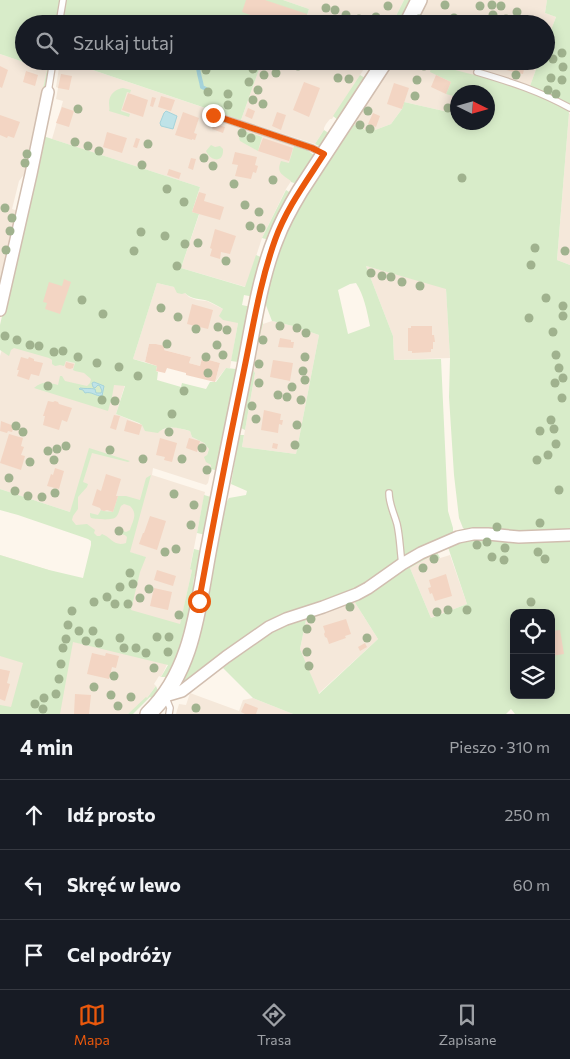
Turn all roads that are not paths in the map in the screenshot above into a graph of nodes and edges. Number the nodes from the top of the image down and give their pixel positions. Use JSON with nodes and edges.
{"nodes":[{"id":1,"x":63,"y":0,"type":"edge"},
{"id":2,"x":419,"y":0,"type":"edge"},
{"id":3,"x":60,"y":15,"type":"edge"},
{"id":4,"x":412,"y":15,"type":"edge"},
{"id":5,"x":52,"y":70,"type":"edge"},
{"id":6,"x":379,"y":70,"type":"edge"},
{"id":7,"x":477,"y":72,"type":"dead end"},
{"id":8,"x":48,"y":92,"type":"joint"},
{"id":9,"x":570,"y":108,"type":"edge"},
{"id":10,"x":213,"y":115,"type":"dead end"},
{"id":11,"x":324,"y":154,"type":"junction"},
{"id":12,"x":0,"y":310,"type":"edge"},
{"id":13,"x":389,"y":493,"type":"dead end"},
{"id":14,"x":570,"y":535,"type":"edge"},
{"id":15,"x":402,"y":564,"type":"junction"},
{"id":16,"x":165,"y":696,"type":"junction"},
{"id":17,"x":148,"y":714,"type":"edge"},
{"id":18,"x":169,"y":714,"type":"edge"}],
"edges":[{"from":1,"to":3,"type":"lane"},
{"from":2,"to":4,"type":"street"},
{"from":5,"to":8,"type":"lane"},
{"from":6,"to":11,"type":"street"},
{"from":7,"to":9,"type":"lane"},
{"from":8,"to":12,"type":"street"},
{"from":10,"to":11,"type":"lane"},
{"from":11,"to":16,"type":"street"},
{"from":13,"to":15,"type":"lane"},
{"from":14,"to":15,"type":"street"},
{"from":15,"to":16,"type":"street"},
{"from":16,"to":17,"type":"street"},
{"from":16,"to":18,"type":"lane"}]}
